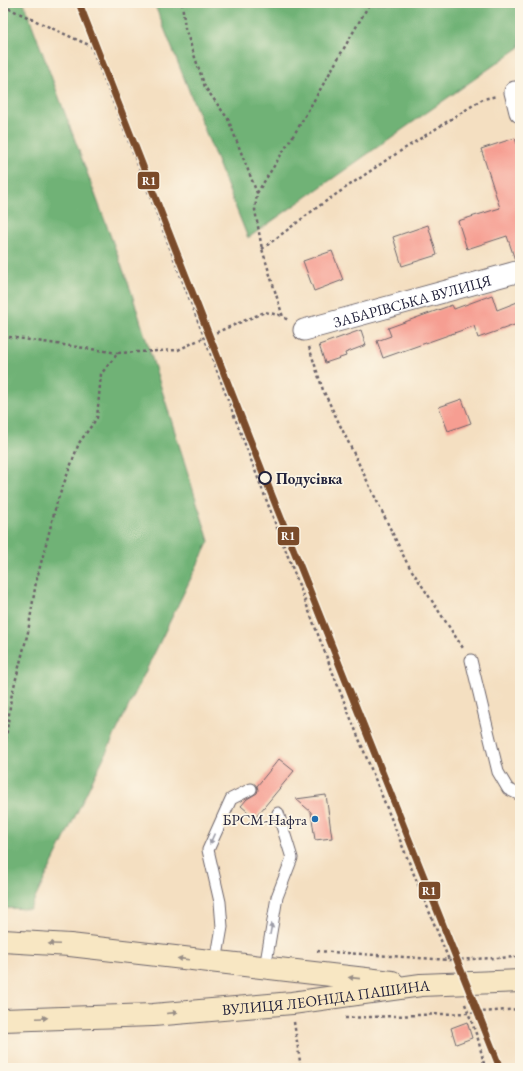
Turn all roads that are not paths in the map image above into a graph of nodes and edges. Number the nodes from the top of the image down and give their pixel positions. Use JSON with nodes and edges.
{"nodes":[{"id":1,"x":520,"y":271,"type":"edge"},
{"id":2,"x":304,"y":330,"type":"dead end"},
{"id":3,"x":471,"y":660,"type":"dead end"},
{"id":4,"x":251,"y":789,"type":"dead end"},
{"id":5,"x":520,"y":795,"type":"edge"},
{"id":6,"x":278,"y":813,"type":"dead end"},
{"id":7,"x":3,"y":941,"type":"edge"},
{"id":8,"x":216,"y":962,"type":"junction"},
{"id":9,"x":265,"y":968,"type":"junction"},
{"id":10,"x":520,"y":981,"type":"edge"},
{"id":11,"x":421,"y":985,"type":"junction"},
{"id":12,"x":3,"y":1020,"type":"edge"}],
"edges":[{"from":1,"to":2,"type":"street","name":"ЗАБАРІВСЬКА ВУЛИЦЯ"},
{"from":3,"to":5,"type":"lane"},
{"from":4,"to":8,"type":"lane","one_way":true},
{"from":9,"to":6,"type":"lane","one_way":true},
{"from":8,"to":7,"type":"main road","name":"ВУЛИЦЯ ЛЕОНІДА ПАШИНА","one_way":true},
{"from":8,"to":9,"type":"main road","name":"ВУЛИЦЯ ЛЕОНІДА ПАШИНА"},
{"from":11,"to":9,"type":"main road","name":"ВУЛИЦЯ ЛЕОНІДА ПАШИНА","one_way":true},
{"from":10,"to":11,"type":"main road"},
{"from":12,"to":11,"type":"main road","name":"ВУЛИЦЯ ЛЕОНІДА ПАШИНА","one_way":true}]}
